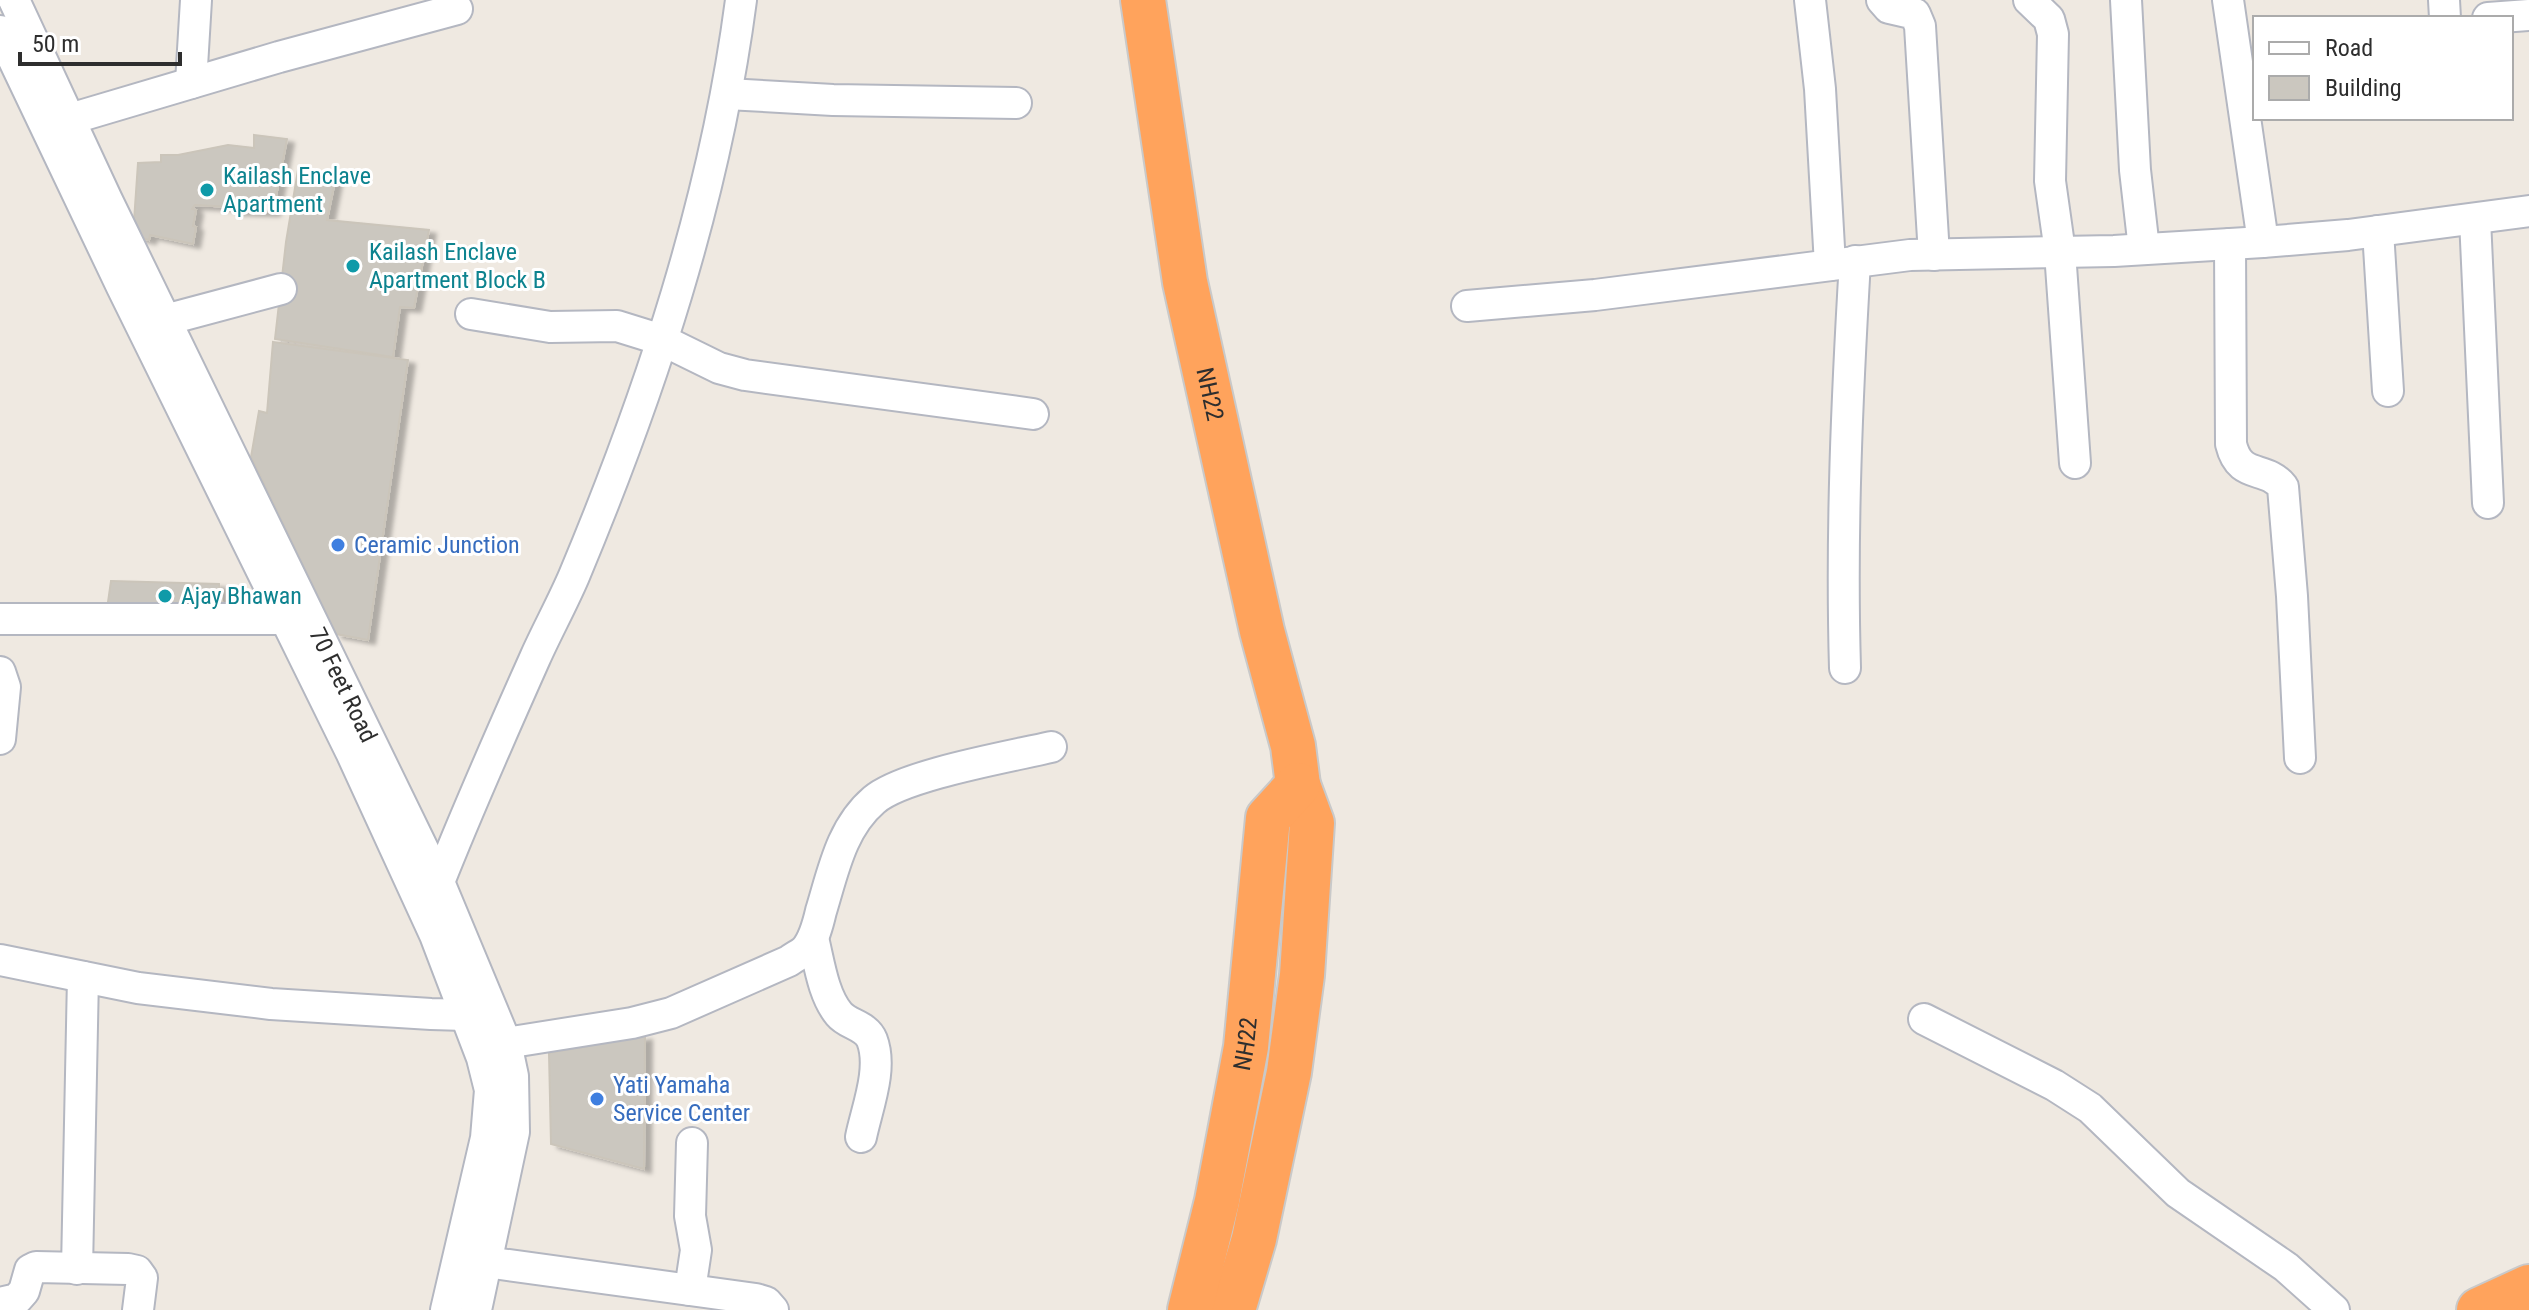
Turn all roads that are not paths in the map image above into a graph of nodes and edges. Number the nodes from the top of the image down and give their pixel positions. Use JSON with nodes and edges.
{"nodes":[{"id":1,"x":14,"y":0,"type":"edge"},
{"id":2,"x":196,"y":0,"type":"edge"},
{"id":3,"x":741,"y":0,"type":"edge"},
{"id":4,"x":1143,"y":0,"type":"edge"},
{"id":5,"x":1810,"y":0,"type":"edge"},
{"id":6,"x":1882,"y":0,"type":"edge"},
{"id":7,"x":2029,"y":0,"type":"edge"},
{"id":8,"x":2126,"y":0,"type":"edge"},
{"id":9,"x":2228,"y":0,"type":"edge"},
{"id":10,"x":457,"y":9,"type":"dead end"},
{"id":11,"x":0,"y":31,"type":"edge"},
{"id":12,"x":2244,"y":33,"type":"edge"},
{"id":13,"x":191,"y":83,"type":"junction"},
{"id":14,"x":727,"y":94,"type":"junction"},
{"id":15,"x":1016,"y":103,"type":"dead end"},
{"id":16,"x":70,"y":119,"type":"junction"},
{"id":17,"x":96,"y":205,"type":"junction"},
{"id":18,"x":2529,"y":211,"type":"edge"},
{"id":19,"x":2475,"y":219,"type":"junction"},
{"id":20,"x":2378,"y":231,"type":"junction"},
{"id":21,"x":2263,"y":242,"type":"junction"},
{"id":22,"x":2230,"y":244,"type":"junction"},
{"id":23,"x":2144,"y":249,"type":"junction"},
{"id":24,"x":2060,"y":252,"type":"junction"},
{"id":25,"x":1934,"y":255,"type":"junction"},
{"id":26,"x":1843,"y":263,"type":"junction"},
{"id":27,"x":281,"y":289,"type":"dead end"},
{"id":28,"x":1467,"y":306,"type":"dead end"},
{"id":29,"x":471,"y":314,"type":"dead end"},
{"id":30,"x":165,"y":320,"type":"junction"},
{"id":31,"x":662,"y":340,"type":"junction"},
{"id":32,"x":2388,"y":391,"type":"dead end"},
{"id":33,"x":1033,"y":414,"type":"dead end"},
{"id":34,"x":2075,"y":463,"type":"dead end"},
{"id":35,"x":2488,"y":503,"type":"dead end"},
{"id":36,"x":6,"y":616,"type":"edge"},
{"id":37,"x":298,"y":619,"type":"junction"},
{"id":38,"x":1845,"y":668,"type":"dead end"},
{"id":39,"x":0,"y":672,"type":"edge"},
{"id":40,"x":0,"y":739,"type":"edge"},
{"id":41,"x":1051,"y":747,"type":"dead end"},
{"id":42,"x":2300,"y":758,"type":"dead end"},
{"id":43,"x":1298,"y":785,"type":"junction"},
{"id":44,"x":439,"y":882,"type":"junction"},
{"id":45,"x":423,"y":907,"type":"junction"},
{"id":46,"x":813,"y":938,"type":"junction"},
{"id":47,"x":0,"y":960,"type":"edge"},
{"id":48,"x":83,"y":977,"type":"junction"},
{"id":49,"x":478,"y":1011,"type":"junction"},
{"id":50,"x":1924,"y":1019,"type":"dead end"},
{"id":51,"x":506,"y":1043,"type":"junction"},
{"id":52,"x":861,"y":1137,"type":"dead end"},
{"id":53,"x":692,"y":1143,"type":"dead end"},
{"id":54,"x":486,"y":1262,"type":"junction"},
{"id":55,"x":77,"y":1269,"type":"junction"},
{"id":56,"x":2529,"y":1287,"type":"edge"},
{"id":57,"x":690,"y":1290,"type":"junction"},
{"id":58,"x":0,"y":1303,"type":"edge"},
{"id":59,"x":138,"y":1310,"type":"edge"},
{"id":60,"x":446,"y":1310,"type":"edge"},
{"id":61,"x":476,"y":1310,"type":"edge"},
{"id":62,"x":773,"y":1310,"type":"edge"},
{"id":63,"x":1190,"y":1310,"type":"edge"},
{"id":64,"x":1233,"y":1310,"type":"edge"},
{"id":65,"x":2334,"y":1310,"type":"edge"},
{"id":66,"x":2479,"y":1310,"type":"edge"}],
"edges":[{"from":1,"to":16,"type":"street","name":"70 Feet Road"},
{"from":2,"to":13,"type":"street"},
{"from":3,"to":14,"type":"street"},
{"from":4,"to":43,"type":"highway","name":"NH22"},
{"from":5,"to":26,"type":"street"},
{"from":6,"to":25,"type":"street"},
{"from":7,"to":24,"type":"street"},
{"from":8,"to":23,"type":"street"},
{"from":9,"to":12,"type":"street"},
{"from":10,"to":13,"type":"street"},
{"from":11,"to":17,"type":"street","name":"70 Feet Road"},
{"from":12,"to":21,"type":"street"},
{"from":13,"to":16,"type":"street"},
{"from":14,"to":15,"type":"street"},
{"from":14,"to":31,"type":"street"},
{"from":16,"to":17,"type":"street","name":"70 Feet Road"},
{"from":17,"to":30,"type":"street","name":"70 Feet Road"},
{"from":17,"to":37,"type":"street","name":"70 Feet Road"},
{"from":18,"to":19,"type":"street"},
{"from":19,"to":20,"type":"street"},
{"from":19,"to":35,"type":"street"},
{"from":20,"to":21,"type":"street"},
{"from":20,"to":32,"type":"street"},
{"from":21,"to":22,"type":"street"},
{"from":22,"to":23,"type":"street"},
{"from":22,"to":42,"type":"street"},
{"from":23,"to":24,"type":"street"},
{"from":24,"to":25,"type":"street"},
{"from":24,"to":34,"type":"street"},
{"from":25,"to":26,"type":"street"},
{"from":26,"to":28,"type":"street"},
{"from":26,"to":38,"type":"street"},
{"from":27,"to":30,"type":"street"},
{"from":29,"to":31,"type":"street"},
{"from":30,"to":37,"type":"street","name":"70 Feet Road"},
{"from":31,"to":33,"type":"street"},
{"from":31,"to":44,"type":"street"},
{"from":36,"to":37,"type":"street"},
{"from":37,"to":44,"type":"street","name":"70 Feet Road"},
{"from":37,"to":45,"type":"street","name":"70 Feet Road"},
{"from":39,"to":40,"type":"street"},
{"from":41,"to":46,"type":"street"},
{"from":43,"to":63,"type":"highway","name":"NH22"},
{"from":43,"to":64,"type":"highway","name":"NH22"},
{"from":44,"to":45,"type":"street"},
{"from":44,"to":49,"type":"street","name":"70 Feet Road"},
{"from":45,"to":49,"type":"street","name":"70 Feet Road"},
{"from":46,"to":51,"type":"street"},
{"from":46,"to":52,"type":"street"},
{"from":47,"to":48,"type":"street"},
{"from":48,"to":49,"type":"street"},
{"from":48,"to":55,"type":"street"},
{"from":49,"to":51,"type":"street","name":"70 Feet Road"},
{"from":49,"to":60,"type":"street","name":"70 Feet Road"},
{"from":50,"to":65,"type":"street"},
{"from":51,"to":54,"type":"street","name":"70 Feet Road"},
{"from":53,"to":57,"type":"street"},
{"from":54,"to":57,"type":"street"},
{"from":54,"to":61,"type":"street","name":"70 Feet Road"},
{"from":55,"to":58,"type":"street"},
{"from":55,"to":59,"type":"street"},
{"from":56,"to":66,"type":"highway"},
{"from":57,"to":62,"type":"street"}]}
